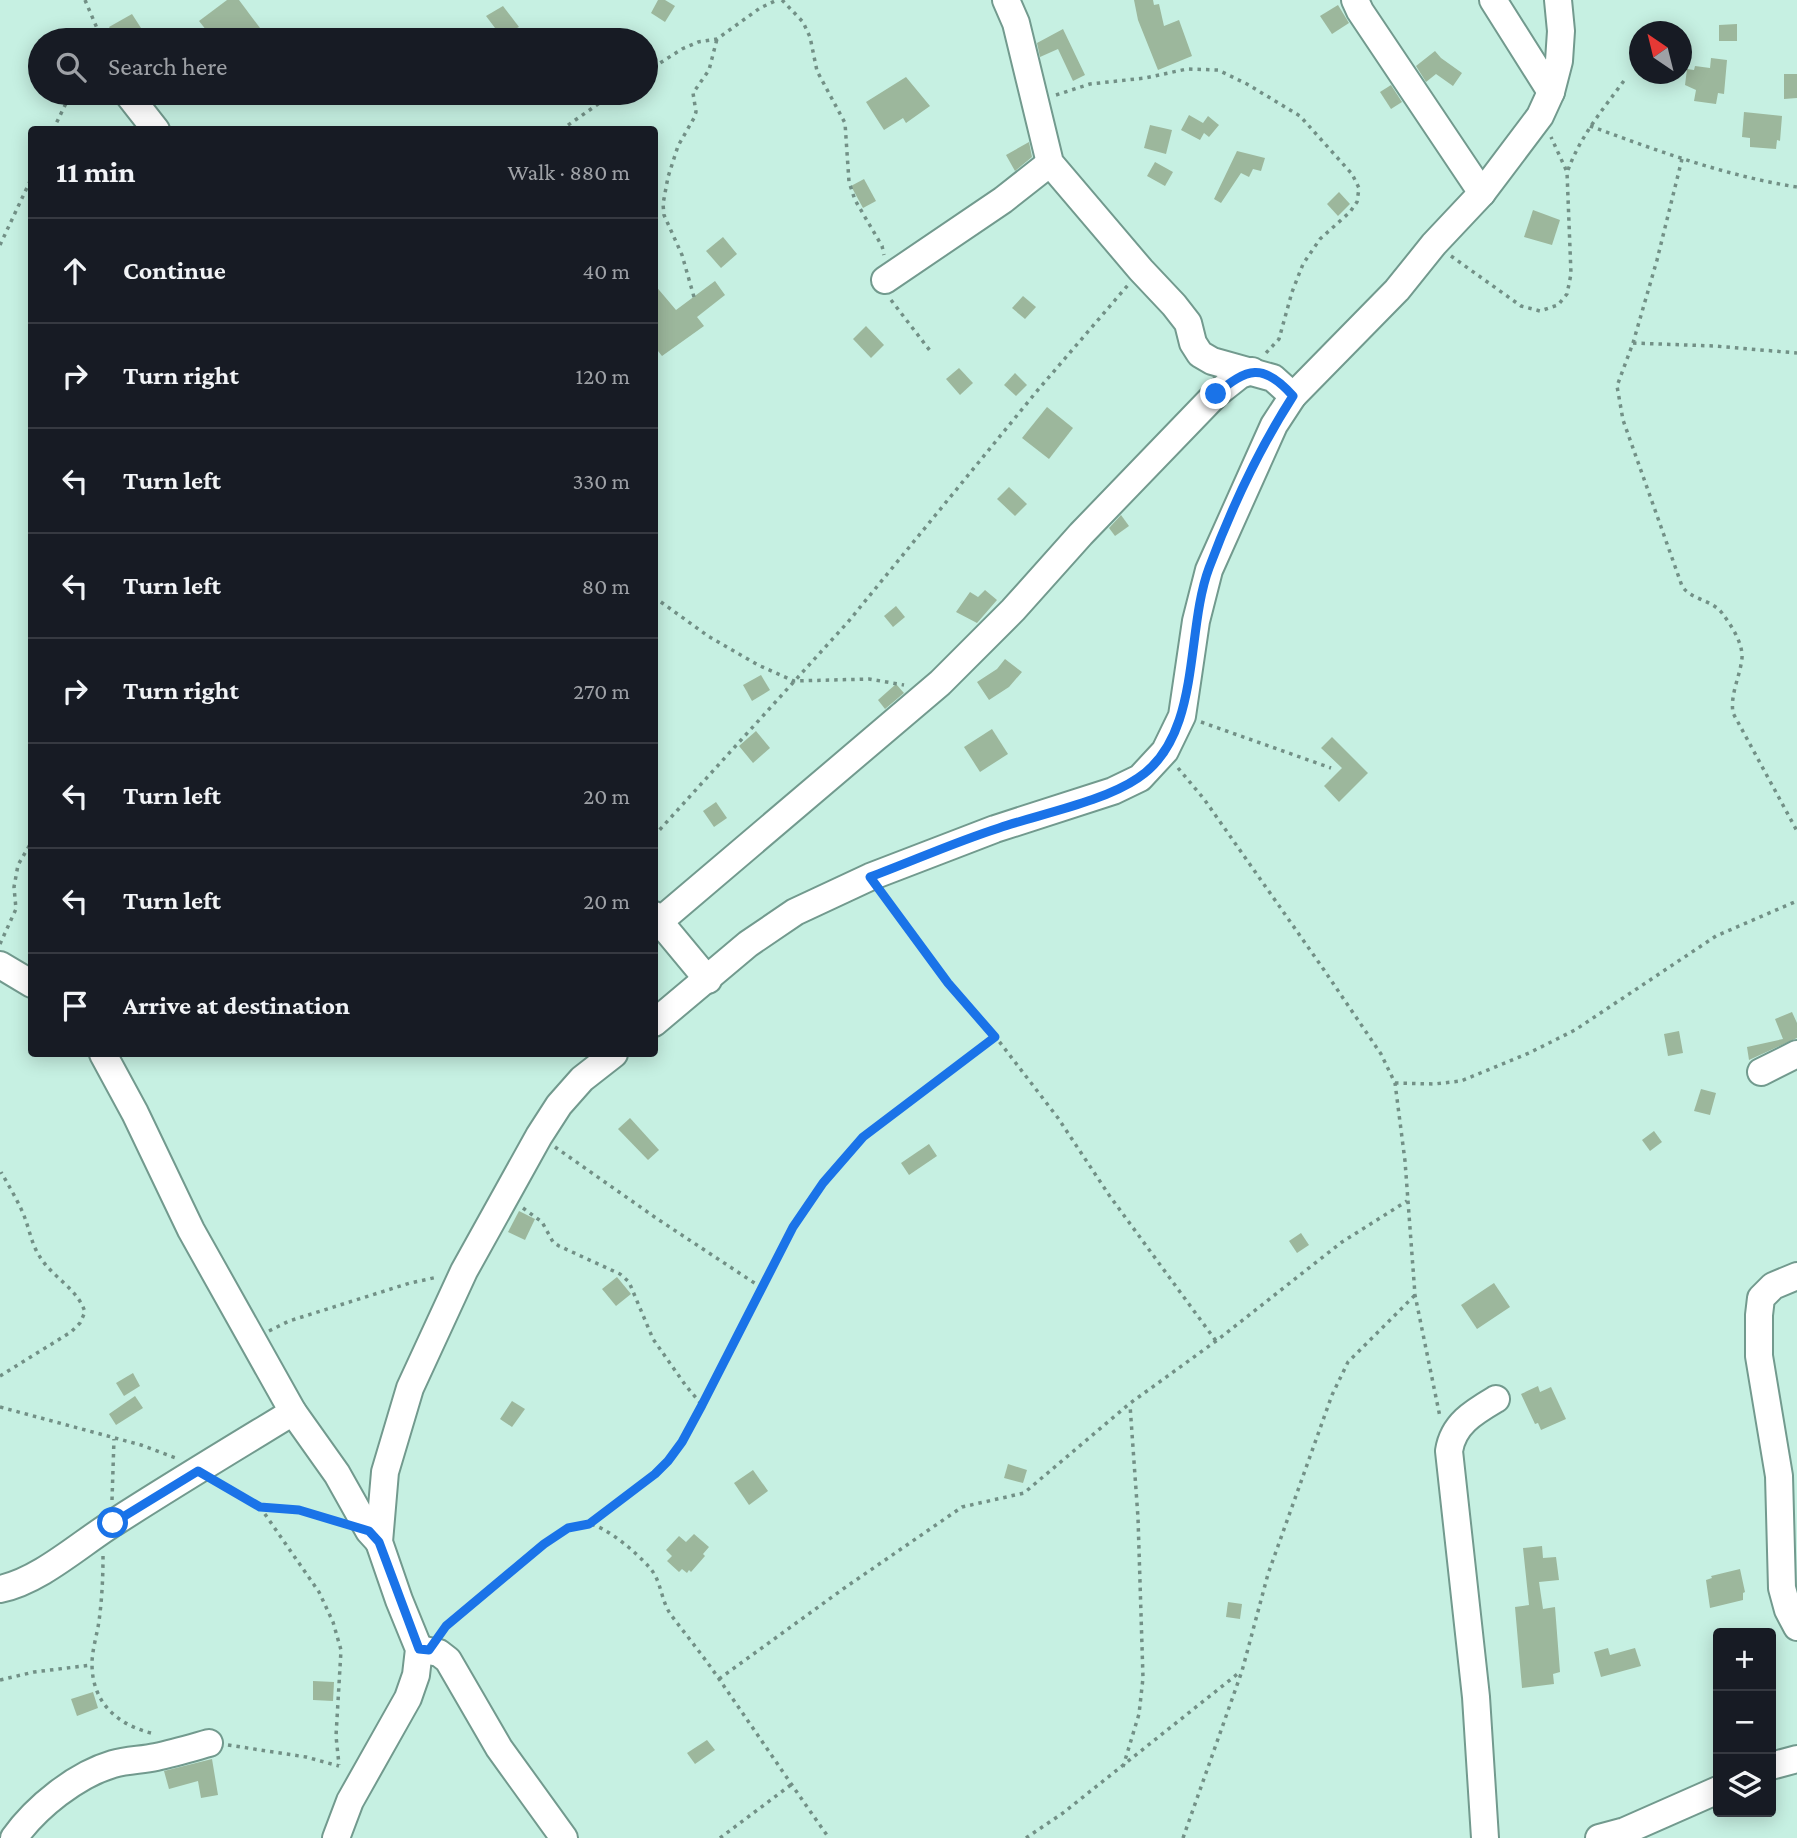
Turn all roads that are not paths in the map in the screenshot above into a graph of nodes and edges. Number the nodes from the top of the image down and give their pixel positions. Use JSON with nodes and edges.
{"nodes":[{"id":1,"x":1006,"y":0,"type":"edge"},
{"id":2,"x":1355,"y":0,"type":"edge"},
{"id":3,"x":1493,"y":0,"type":"edge"},
{"id":4,"x":1558,"y":0,"type":"edge"},
{"id":5,"x":1551,"y":92,"type":"junction"},
{"id":6,"x":136,"y":105,"type":"edge"},
{"id":7,"x":153,"y":126,"type":"edge"},
{"id":8,"x":1050,"y":163,"type":"junction"},
{"id":9,"x":1482,"y":193,"type":"junction"},
{"id":10,"x":885,"y":280,"type":"road end"},
{"id":11,"x":1248,"y":370,"type":"junction"},
{"id":12,"x":1293,"y":396,"type":"junction"},
{"id":13,"x":658,"y":917,"type":"edge"},
{"id":14,"x":658,"y":919,"type":"edge"},
{"id":15,"x":0,"y":965,"type":"edge"},
{"id":16,"x":708,"y":980,"type":"junction"},
{"id":17,"x":28,"y":982,"type":"edge"},
{"id":18,"x":658,"y":1020,"type":"edge"},
{"id":19,"x":1797,"y":1054,"type":"edge"},
{"id":20,"x":105,"y":1057,"type":"edge"},
{"id":21,"x":610,"y":1057,"type":"edge"},
{"id":22,"x":1761,"y":1072,"type":"dead end"},
{"id":23,"x":1797,"y":1276,"type":"edge"},
{"id":24,"x":1496,"y":1399,"type":"dead end"},
{"id":25,"x":293,"y":1412,"type":"junction"},
{"id":26,"x":1788,"y":1475,"type":"edge"},
{"id":27,"x":374,"y":1536,"type":"junction"},
{"id":28,"x":0,"y":1589,"type":"edge"},
{"id":29,"x":1797,"y":1627,"type":"edge"},
{"id":30,"x":424,"y":1649,"type":"junction"},
{"id":31,"x":209,"y":1743,"type":"road end"},
{"id":32,"x":1797,"y":1759,"type":"edge"},
{"id":33,"x":1776,"y":1765,"type":"edge"},
{"id":34,"x":1713,"y":1792,"type":"edge"},
{"id":35,"x":14,"y":1838,"type":"edge"},
{"id":36,"x":336,"y":1838,"type":"edge"},
{"id":37,"x":564,"y":1838,"type":"edge"},
{"id":38,"x":1485,"y":1838,"type":"edge"},
{"id":39,"x":1599,"y":1838,"type":"edge"}],
"edges":[{"from":1,"to":8,"type":"street"},
{"from":2,"to":9,"type":"street"},
{"from":3,"to":5,"type":"street"},
{"from":4,"to":5,"type":"street"},
{"from":5,"to":9,"type":"street"},
{"from":6,"to":7,"type":"street"},
{"from":8,"to":10,"type":"street"},
{"from":8,"to":11,"type":"street"},
{"from":9,"to":12,"type":"street"},
{"from":11,"to":12,"type":"street"},
{"from":11,"to":13,"type":"street"},
{"from":12,"to":16,"type":"street"},
{"from":14,"to":16,"type":"street"},
{"from":15,"to":17,"type":"street"},
{"from":16,"to":18,"type":"street"},
{"from":19,"to":22,"type":"street"},
{"from":20,"to":25,"type":"street"},
{"from":21,"to":27,"type":"street"},
{"from":23,"to":26,"type":"street"},
{"from":24,"to":38,"type":"street"},
{"from":25,"to":27,"type":"street"},
{"from":25,"to":28,"type":"street"},
{"from":26,"to":29,"type":"street"},
{"from":27,"to":30,"type":"street"},
{"from":30,"to":36,"type":"street"},
{"from":30,"to":37,"type":"street"},
{"from":31,"to":35,"type":"street"},
{"from":32,"to":33,"type":"street"},
{"from":34,"to":39,"type":"street"}]}
